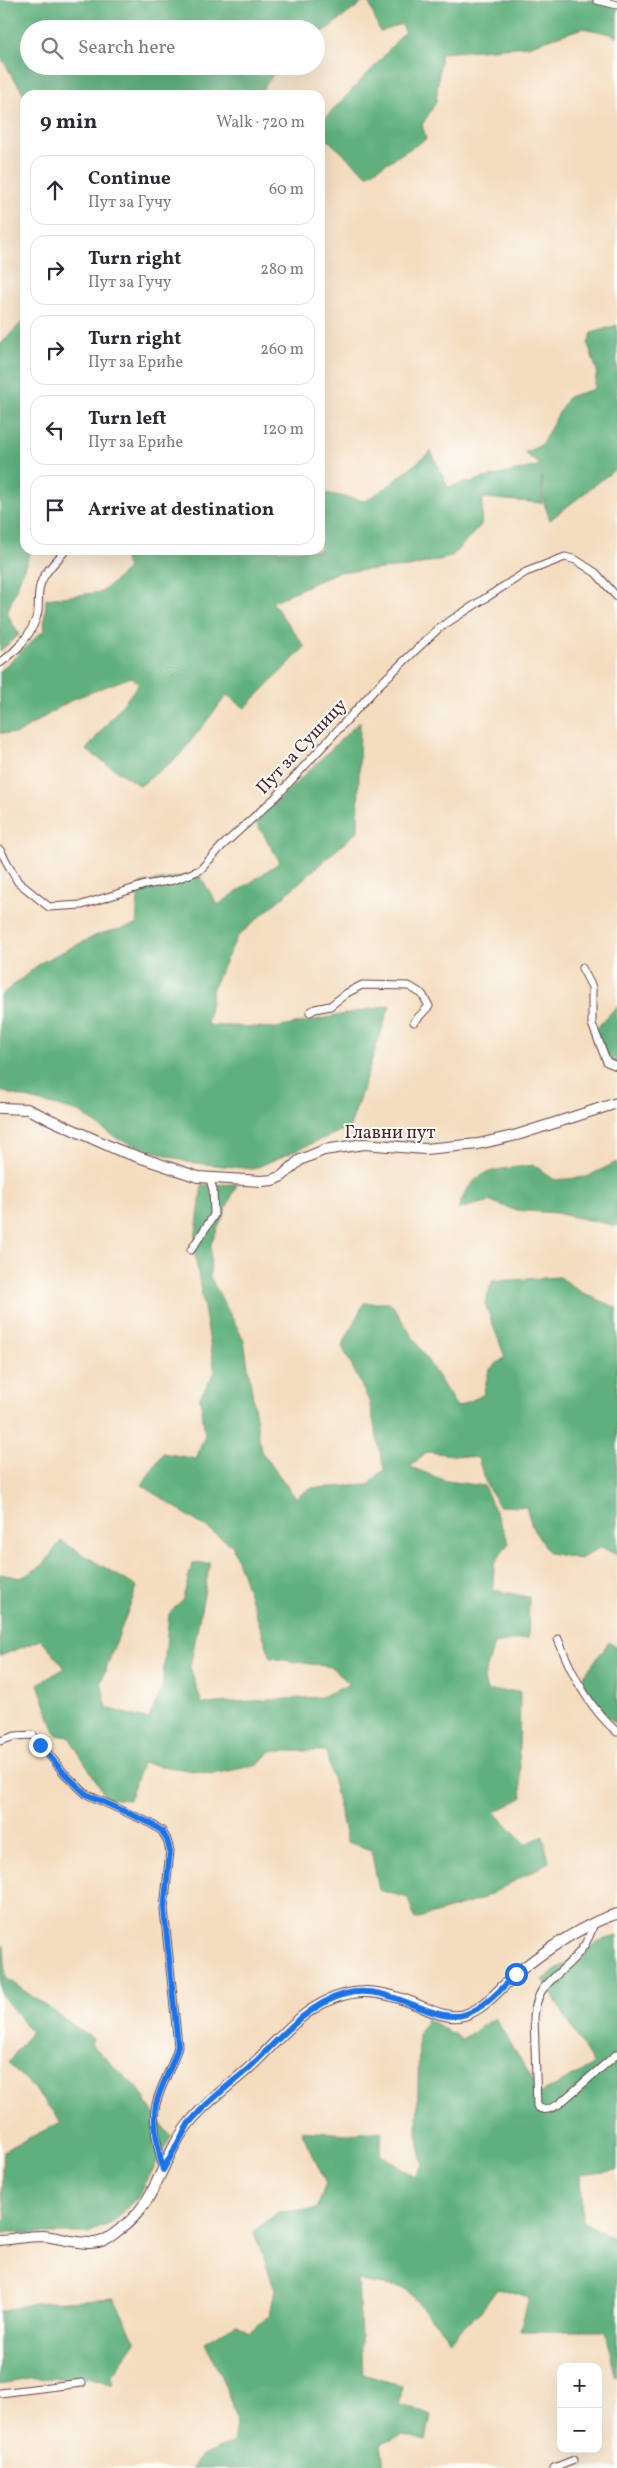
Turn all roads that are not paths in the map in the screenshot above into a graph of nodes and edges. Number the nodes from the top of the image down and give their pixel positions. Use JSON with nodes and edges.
{"nodes":[{"id":1,"x":598,"y":0,"type":"edge"},
{"id":2,"x":617,"y":5,"type":"edge"},
{"id":3,"x":62,"y":555,"type":"edge"},
{"id":4,"x":617,"y":597,"type":"edge"},
{"id":5,"x":0,"y":663,"type":"edge"},
{"id":6,"x":0,"y":850,"type":"edge"},
{"id":7,"x":582,"y":968,"type":"dead end"},
{"id":8,"x":310,"y":1012,"type":"dead end"},
{"id":9,"x":414,"y":1022,"type":"dead end"},
{"id":10,"x":617,"y":1066,"type":"edge"},
{"id":11,"x":617,"y":1104,"type":"edge"},
{"id":12,"x":0,"y":1108,"type":"edge"},
{"id":13,"x":210,"y":1179,"type":"junction"},
{"id":14,"x":191,"y":1250,"type":"dead end"},
{"id":15,"x":558,"y":1639,"type":"dead end"},
{"id":16,"x":617,"y":1732,"type":"edge"},
{"id":17,"x":0,"y":1741,"type":"edge"},
{"id":18,"x":617,"y":1914,"type":"edge"},
{"id":19,"x":594,"y":1922,"type":"junction"},
{"id":20,"x":617,"y":2054,"type":"edge"},
{"id":21,"x":163,"y":2170,"type":"junction"},
{"id":22,"x":0,"y":2240,"type":"edge"},
{"id":23,"x":82,"y":2383,"type":"dead end"},
{"id":24,"x":0,"y":2393,"type":"edge"},
{"id":25,"x":574,"y":2460,"type":"dead end"},
{"id":26,"x":554,"y":2468,"type":"edge"}],
"edges":[{"from":1,"to":2,"type":"street"},
{"from":3,"to":5,"type":"street"},
{"from":4,"to":6,"type":"street","name":"Пут за Сушицу"},
{"from":7,"to":10,"type":"street"},
{"from":8,"to":9,"type":"street"},
{"from":11,"to":13,"type":"main road","name":"Главни пут"},
{"from":12,"to":13,"type":"main road","name":"Главни пут"},
{"from":13,"to":14,"type":"street"},
{"from":15,"to":16,"type":"street"},
{"from":17,"to":21,"type":"street"},
{"from":18,"to":19,"type":"main road"},
{"from":19,"to":20,"type":"street"},
{"from":19,"to":21,"type":"main road"},
{"from":21,"to":22,"type":"main road"},
{"from":23,"to":24,"type":"street"},
{"from":25,"to":26,"type":"street"}]}
